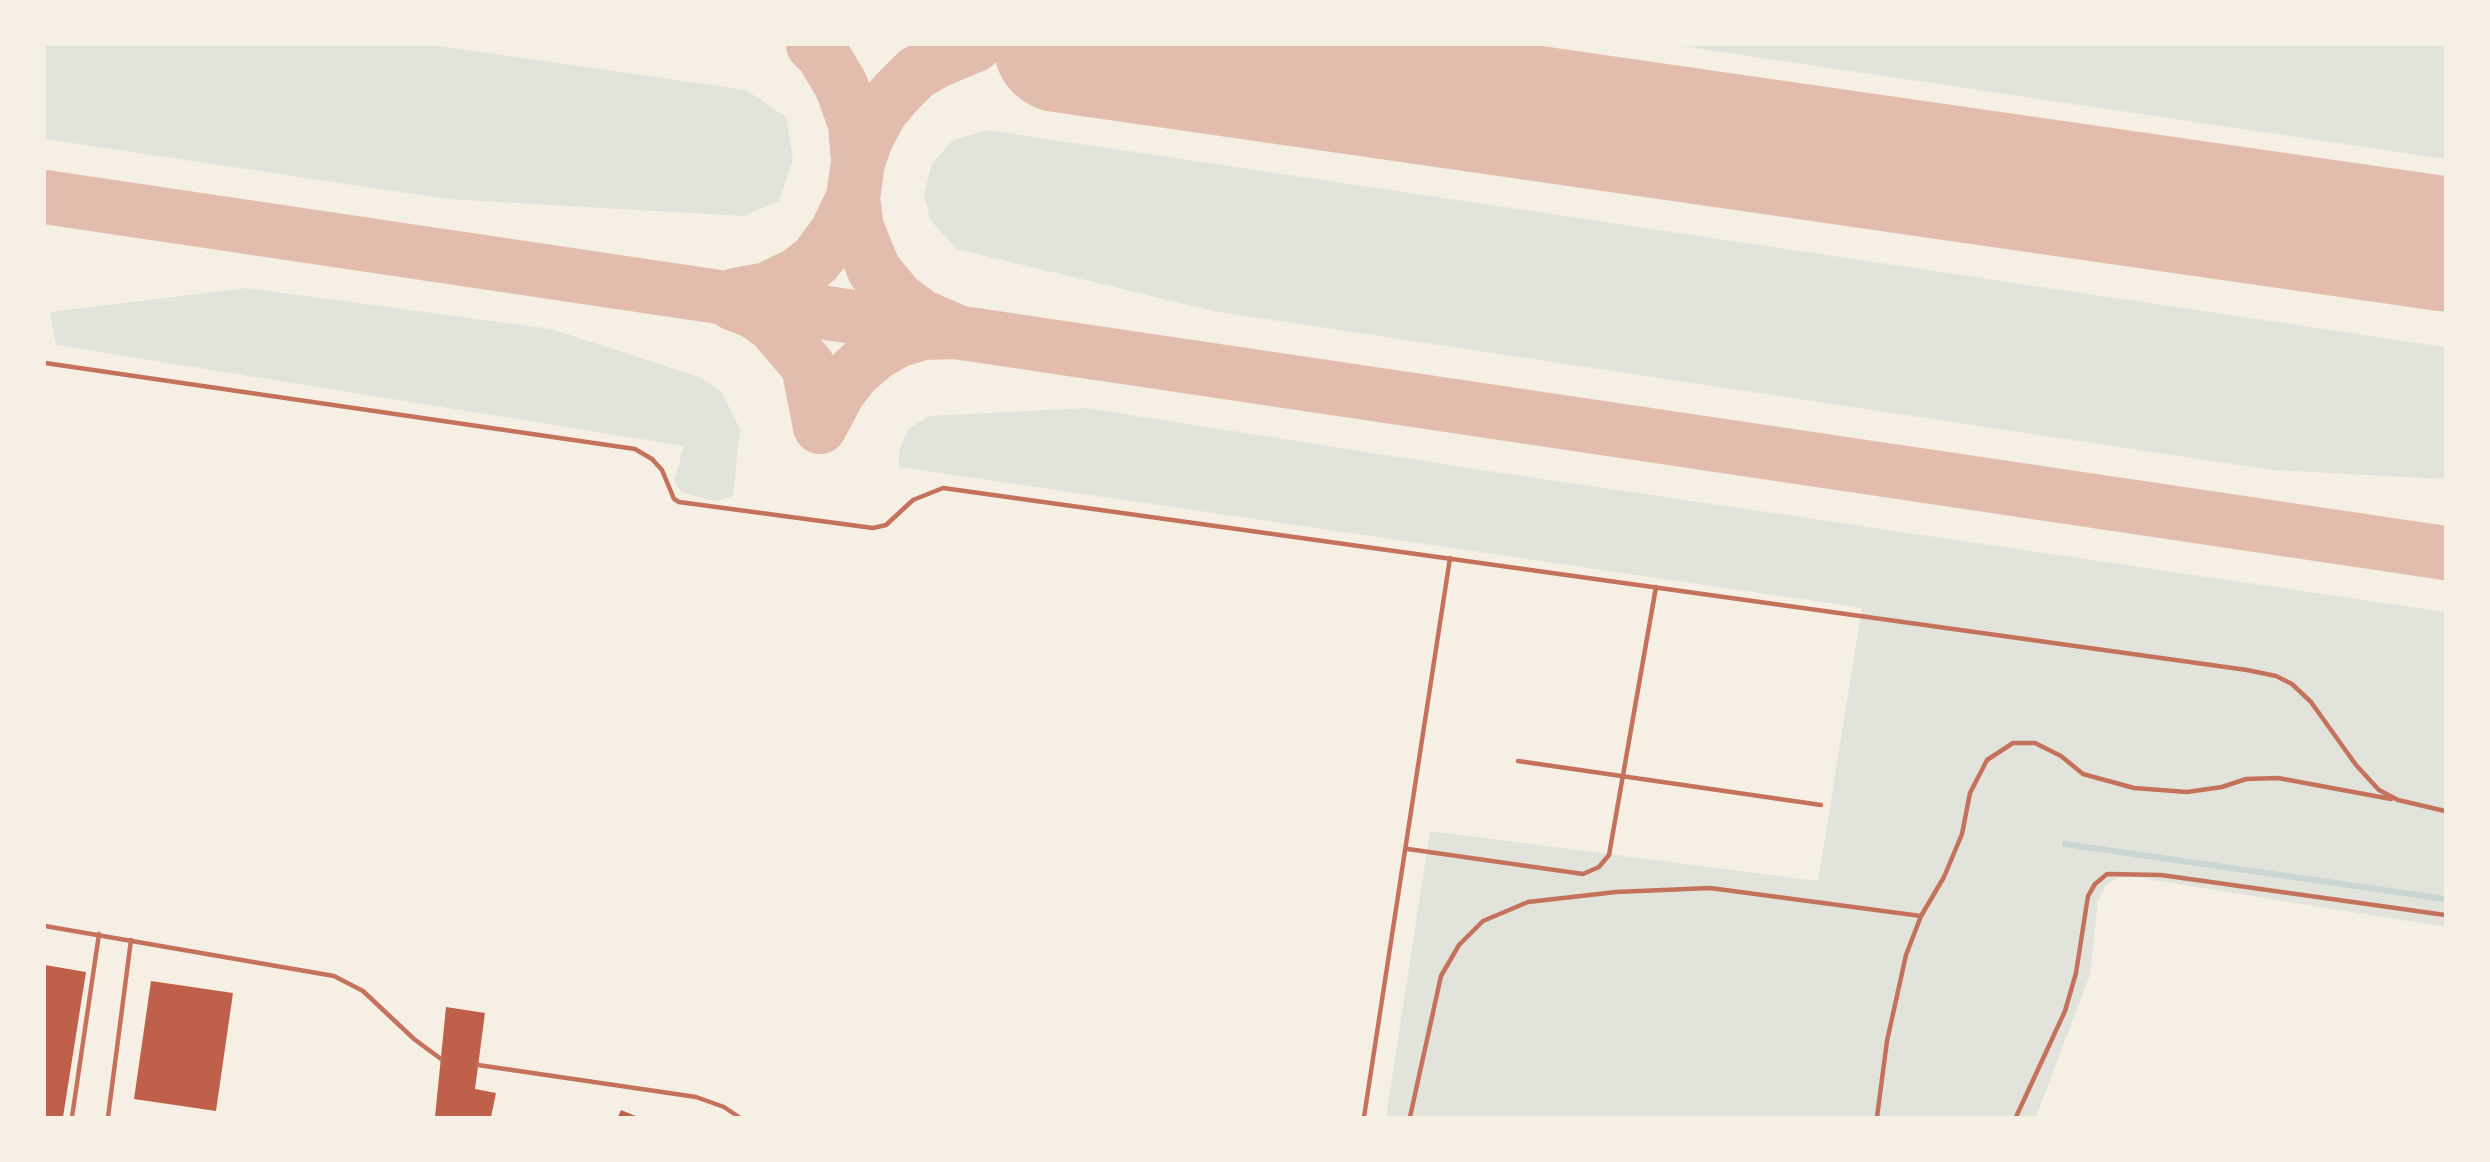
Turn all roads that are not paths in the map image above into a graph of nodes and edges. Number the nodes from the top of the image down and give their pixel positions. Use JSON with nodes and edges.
{"nodes":[{"id":1,"x":45,"y":363,"type":"edge"},
{"id":2,"x":1450,"y":558,"type":"junction"},
{"id":3,"x":1656,"y":587,"type":"junction"},
{"id":4,"x":1518,"y":760,"type":"dead end"},
{"id":5,"x":1622,"y":776,"type":"junction"},
{"id":6,"x":2398,"y":800,"type":"junction"},
{"id":7,"x":1821,"y":806,"type":"dead end"},
{"id":8,"x":2445,"y":811,"type":"edge"},
{"id":9,"x":1408,"y":849,"type":"junction"},
{"id":10,"x":2445,"y":915,"type":"edge"},
{"id":11,"x":1921,"y":916,"type":"junction"},
{"id":12,"x":45,"y":926,"type":"edge"},
{"id":13,"x":99,"y":934,"type":"junction"},
{"id":14,"x":131,"y":940,"type":"junction"},
{"id":15,"x":441,"y":1059,"type":"dead end"},
{"id":16,"x":478,"y":1065,"type":"dead end"},
{"id":17,"x":72,"y":1117,"type":"edge"},
{"id":18,"x":108,"y":1117,"type":"edge"},
{"id":19,"x":739,"y":1117,"type":"edge"},
{"id":20,"x":1364,"y":1117,"type":"edge"},
{"id":21,"x":1410,"y":1117,"type":"edge"},
{"id":22,"x":1877,"y":1117,"type":"edge"},
{"id":23,"x":2016,"y":1117,"type":"edge"}],
"edges":[{"from":1,"to":2,"type":"lane"},
{"from":2,"to":3,"type":"lane"},
{"from":2,"to":9,"type":"lane"},
{"from":3,"to":5,"type":"lane"},
{"from":3,"to":6,"type":"lane"},
{"from":4,"to":5,"type":"lane"},
{"from":5,"to":7,"type":"lane"},
{"from":5,"to":9,"type":"lane"},
{"from":6,"to":8,"type":"lane"},
{"from":6,"to":11,"type":"lane"},
{"from":9,"to":20,"type":"lane"},
{"from":10,"to":23,"type":"lane"},
{"from":11,"to":21,"type":"lane"},
{"from":11,"to":22,"type":"lane"},
{"from":12,"to":13,"type":"lane"},
{"from":13,"to":14,"type":"lane"},
{"from":13,"to":17,"type":"lane"},
{"from":14,"to":15,"type":"lane"},
{"from":14,"to":18,"type":"lane"},
{"from":16,"to":19,"type":"lane"}]}
